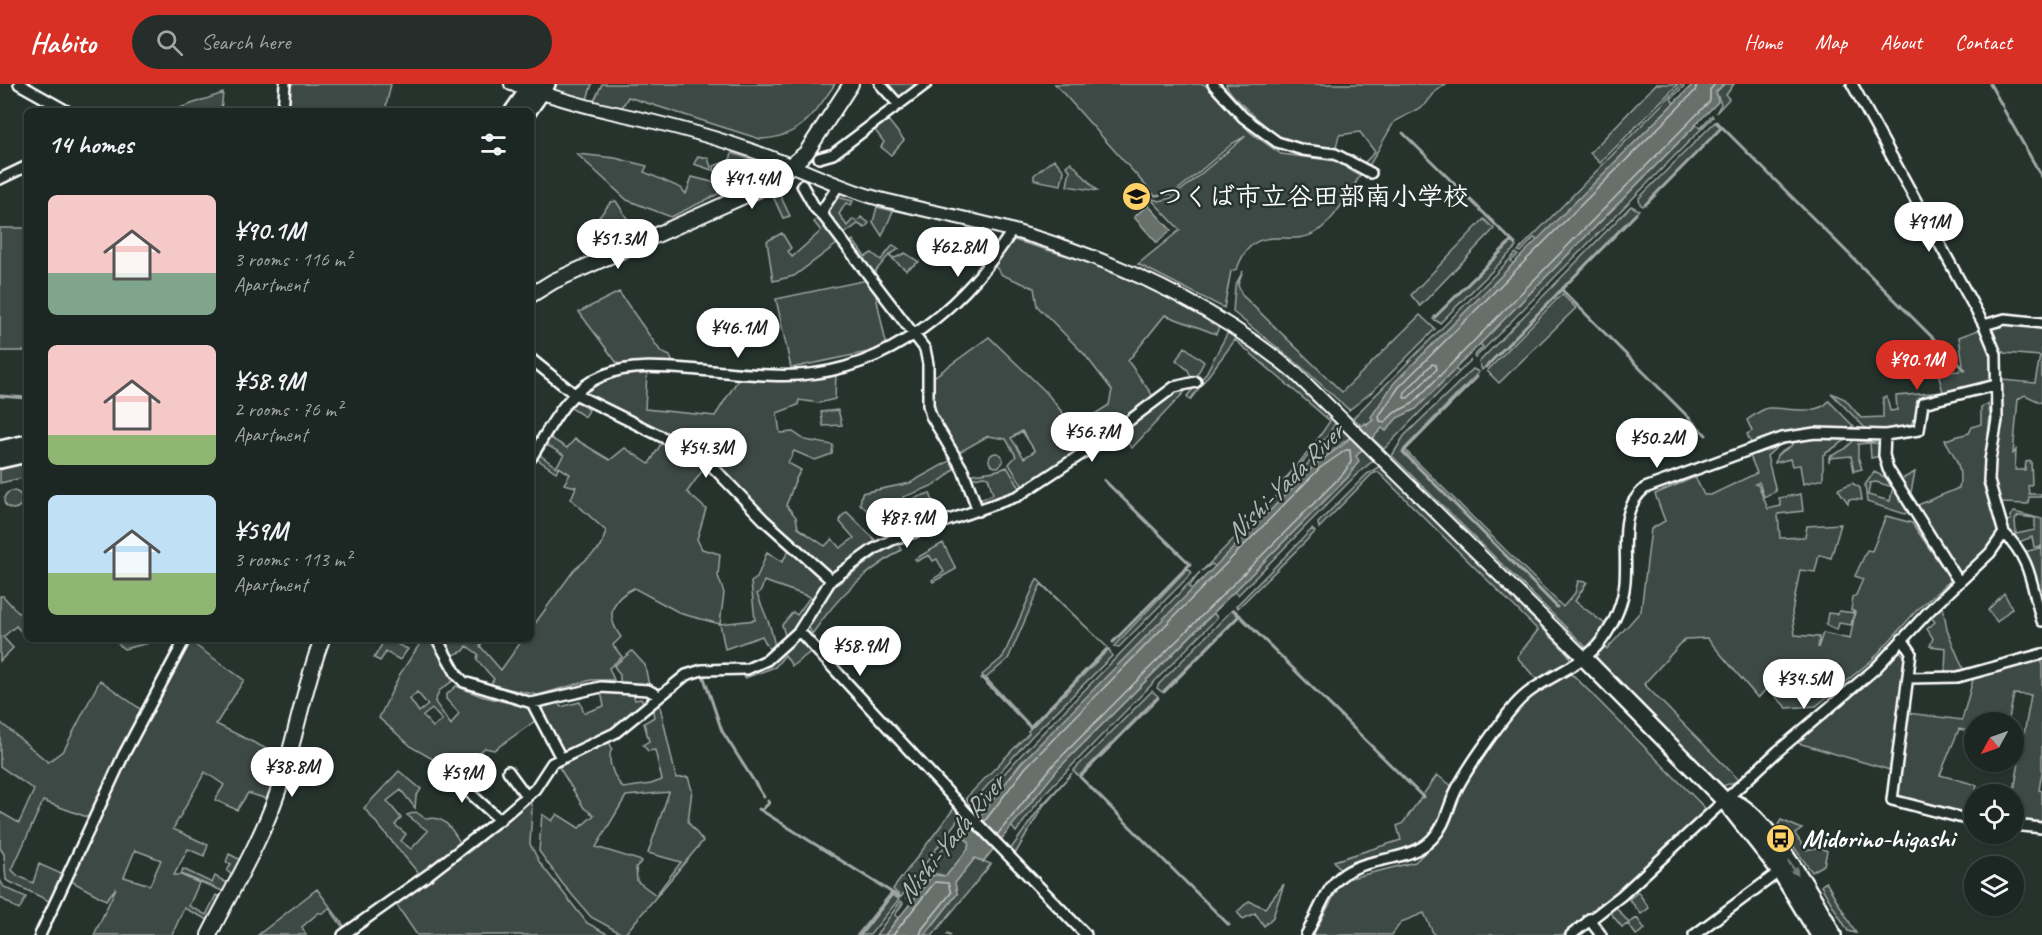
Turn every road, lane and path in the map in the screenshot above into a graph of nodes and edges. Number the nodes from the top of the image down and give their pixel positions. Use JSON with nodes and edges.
{"nodes":[{"id":1,"x":19,"y":84,"type":"edge"},
{"id":2,"x":285,"y":84,"type":"edge"},
{"id":3,"x":511,"y":84,"type":"edge"},
{"id":4,"x":851,"y":84,"type":"edge"},
{"id":5,"x":880,"y":84,"type":"edge"},
{"id":6,"x":926,"y":84,"type":"edge"},
{"id":7,"x":1213,"y":84,"type":"edge"},
{"id":8,"x":1852,"y":84,"type":"edge"},
{"id":9,"x":537,"y":87,"type":"edge"},
{"id":10,"x":899,"y":105,"type":"junction"},
{"id":11,"x":62,"y":108,"type":"edge"},
{"id":12,"x":283,"y":108,"type":"edge"},
{"id":13,"x":516,"y":108,"type":"edge"},
{"id":14,"x":529,"y":108,"type":"edge"},
{"id":15,"x":819,"y":158,"type":"dead end"},
{"id":16,"x":793,"y":166,"type":"junction"},
{"id":17,"x":24,"y":167,"type":"edge"},
{"id":18,"x":1371,"y":173,"type":"dead end"},
{"id":19,"x":0,"y":179,"type":"edge"},
{"id":20,"x":802,"y":185,"type":"dead end"},
{"id":21,"x":838,"y":186,"type":"junction"},
{"id":22,"x":824,"y":216,"type":"junction"},
{"id":23,"x":1012,"y":231,"type":"junction"},
{"id":24,"x":534,"y":293,"type":"edge"},
{"id":25,"x":2042,"y":323,"type":"edge"},
{"id":26,"x":1984,"y":325,"type":"junction"},
{"id":27,"x":916,"y":336,"type":"junction"},
{"id":28,"x":534,"y":361,"type":"edge"},
{"id":29,"x":1196,"y":382,"type":"dead end"},
{"id":30,"x":1996,"y":385,"type":"junction"},
{"id":31,"x":573,"y":393,"type":"junction"},
{"id":32,"x":1885,"y":435,"type":"junction"},
{"id":33,"x":24,"y":444,"type":"edge"},
{"id":34,"x":0,"y":449,"type":"edge"},
{"id":35,"x":534,"y":453,"type":"edge"},
{"id":36,"x":24,"y":455,"type":"edge"},
{"id":37,"x":0,"y":460,"type":"edge"},
{"id":38,"x":978,"y":510,"type":"junction"},
{"id":39,"x":2004,"y":533,"type":"junction"},
{"id":40,"x":831,"y":580,"type":"junction"},
{"id":41,"x":1959,"y":582,"type":"junction"},
{"id":42,"x":2042,"y":621,"type":"edge"},
{"id":43,"x":799,"y":631,"type":"junction"},
{"id":44,"x":1902,"y":639,"type":"junction"},
{"id":45,"x":183,"y":642,"type":"edge"},
{"id":46,"x":321,"y":642,"type":"edge"},
{"id":47,"x":438,"y":642,"type":"edge"},
{"id":48,"x":2042,"y":654,"type":"edge"},
{"id":49,"x":1584,"y":658,"type":"junction"},
{"id":50,"x":1909,"y":678,"type":"junction"},
{"id":51,"x":659,"y":696,"type":"junction"},
{"id":52,"x":532,"y":703,"type":"junction"},
{"id":53,"x":561,"y":758,"type":"junction"},
{"id":54,"x":442,"y":769,"type":"dead end"},
{"id":55,"x":508,"y":771,"type":"dead end"},
{"id":56,"x":527,"y":797,"type":"junction"},
{"id":57,"x":1723,"y":799,"type":"junction"},
{"id":58,"x":1964,"y":818,"type":"edge"},
{"id":59,"x":500,"y":819,"type":"junction"},
{"id":60,"x":2024,"y":826,"type":"edge"},
{"id":61,"x":2042,"y":828,"type":"edge"},
{"id":62,"x":1780,"y":871,"type":"junction"},
{"id":63,"x":1589,"y":919,"type":"junction"},
{"id":64,"x":40,"y":935,"type":"edge"},
{"id":65,"x":209,"y":935,"type":"edge"},
{"id":66,"x":343,"y":935,"type":"edge"},
{"id":67,"x":1086,"y":935,"type":"edge"},
{"id":68,"x":1306,"y":935,"type":"edge"},
{"id":69,"x":1571,"y":935,"type":"edge"},
{"id":70,"x":1601,"y":935,"type":"edge"},
{"id":71,"x":1694,"y":935,"type":"edge"},
{"id":72,"x":1819,"y":935,"type":"edge"},
{"id":73,"x":1833,"y":935,"type":"edge"}],
"edges":[{"from":1,"to":11,"type":"street"},
{"from":2,"to":12,"type":"street"},
{"from":3,"to":9,"type":"street"},
{"from":4,"to":16,"type":"main road"},
{"from":5,"to":10,"type":"street"},
{"from":6,"to":10,"type":"street"},
{"from":7,"to":18,"type":"street"},
{"from":8,"to":26,"type":"street"},
{"from":9,"to":13,"type":"main road"},
{"from":9,"to":14,"type":"main road"},
{"from":9,"to":16,"type":"street"},
{"from":10,"to":15,"type":"street"},
{"from":16,"to":21,"type":"street"},
{"from":16,"to":24,"type":"main road"},
{"from":17,"to":19,"type":"street"},
{"from":20,"to":22,"type":"street"},
{"from":21,"to":22,"type":"street"},
{"from":21,"to":23,"type":"street"},
{"from":22,"to":27,"type":"street"},
{"from":23,"to":27,"type":"street"},
{"from":23,"to":49,"type":"street"},
{"from":25,"to":26,"type":"street"},
{"from":26,"to":30,"type":"street"},
{"from":27,"to":31,"type":"street"},
{"from":27,"to":38,"type":"street"},
{"from":28,"to":31,"type":"street"},
{"from":29,"to":38,"type":"street"},
{"from":30,"to":32,"type":"street"},
{"from":30,"to":39,"type":"street"},
{"from":31,"to":35,"type":"street"},
{"from":31,"to":40,"type":"street"},
{"from":32,"to":41,"type":"street"},
{"from":32,"to":49,"type":"street"},
{"from":33,"to":34,"type":"main road"},
{"from":36,"to":37,"type":"main road"},
{"from":38,"to":40,"type":"street"},
{"from":39,"to":41,"type":"street"},
{"from":39,"to":42,"type":"street"},
{"from":40,"to":43,"type":"street"},
{"from":41,"to":44,"type":"street"},
{"from":43,"to":51,"type":"street"},
{"from":43,"to":67,"type":"street"},
{"from":44,"to":50,"type":"street"},
{"from":44,"to":57,"type":"street"},
{"from":45,"to":64,"type":"street"},
{"from":46,"to":65,"type":"main road"},
{"from":47,"to":52,"type":"street"},
{"from":48,"to":50,"type":"street"},
{"from":49,"to":57,"type":"main road"},
{"from":49,"to":68,"type":"street"},
{"from":50,"to":58,"type":"street"},
{"from":51,"to":52,"type":"street"},
{"from":51,"to":53,"type":"street"},
{"from":52,"to":53,"type":"street"},
{"from":53,"to":56,"type":"street"},
{"from":54,"to":59,"type":"street"},
{"from":55,"to":56,"type":"street"},
{"from":56,"to":59,"type":"street"},
{"from":57,"to":62,"type":"main road"},
{"from":57,"to":63,"type":"street"},
{"from":57,"to":73,"type":"main road","one_way":true},
{"from":59,"to":66,"type":"street"},
{"from":60,"to":61,"type":"street"},
{"from":62,"to":71,"type":"street"},
{"from":62,"to":72,"type":"main road"},
{"from":63,"to":69,"type":"street"},
{"from":63,"to":70,"type":"street"}]}
